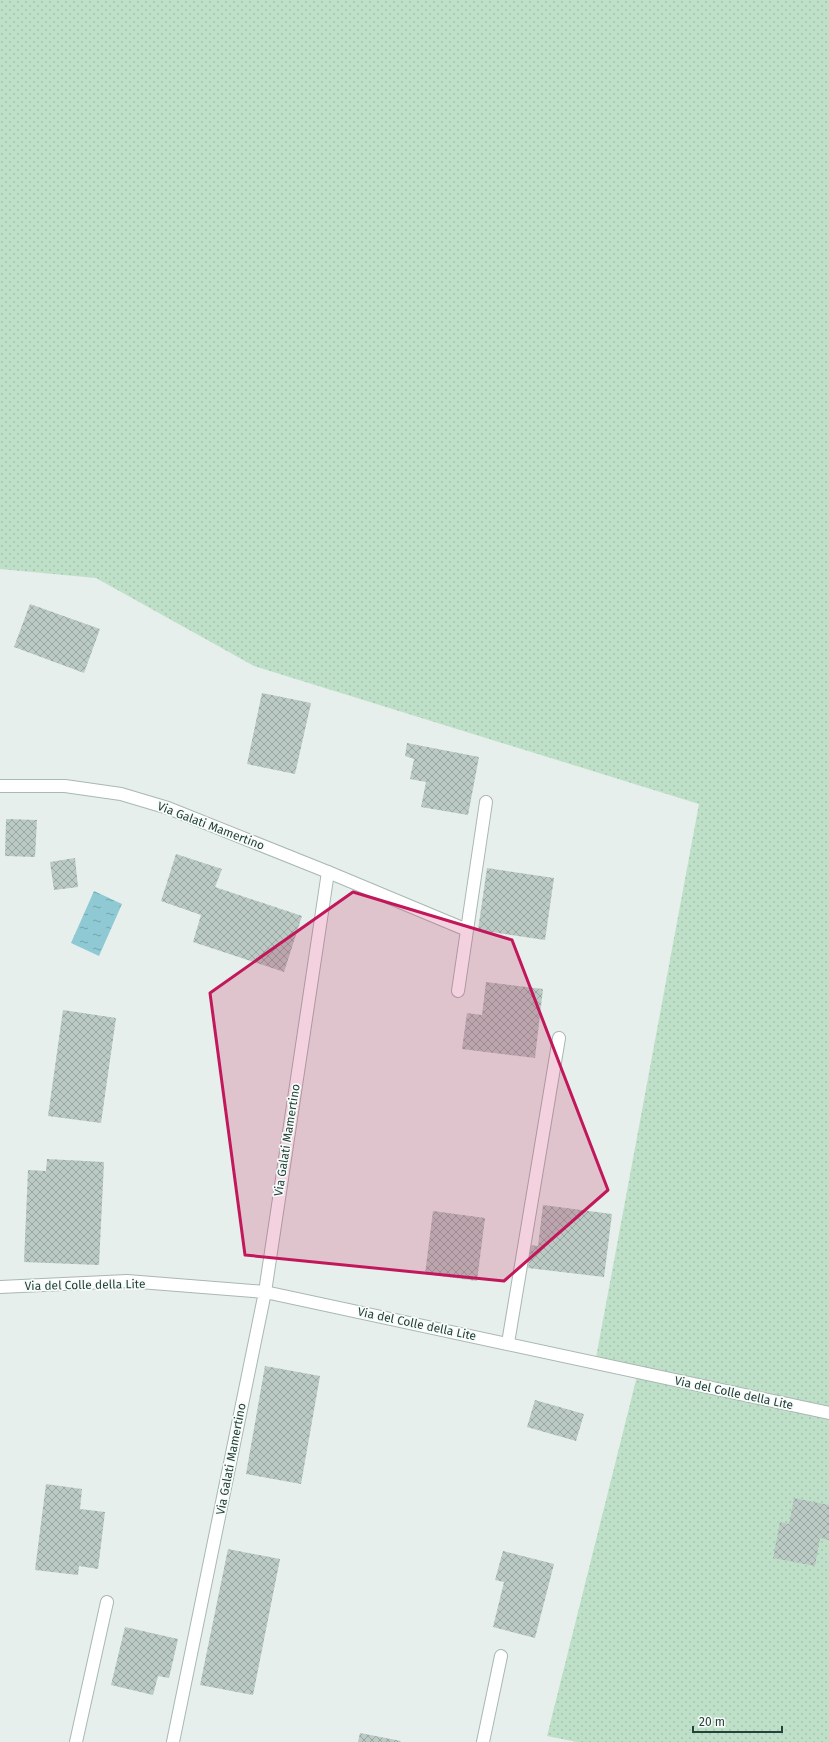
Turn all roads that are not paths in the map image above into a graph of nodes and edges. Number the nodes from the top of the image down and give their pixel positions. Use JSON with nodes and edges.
{"nodes":[{"id":1,"x":0,"y":786,"type":"edge"},
{"id":2,"x":486,"y":802,"type":"dead end"},
{"id":3,"x":328,"y":872,"type":"junction"},
{"id":4,"x":467,"y":930,"type":"junction"},
{"id":5,"x":458,"y":991,"type":"dead end"},
{"id":6,"x":559,"y":1038,"type":"dead end"},
{"id":7,"x":0,"y":1287,"type":"edge"},
{"id":8,"x":265,"y":1292,"type":"junction"},
{"id":9,"x":508,"y":1343,"type":"junction"},
{"id":10,"x":829,"y":1413,"type":"edge"},
{"id":11,"x":107,"y":1602,"type":"dead end"},
{"id":12,"x":501,"y":1656,"type":"dead end"},
{"id":13,"x":76,"y":1742,"type":"edge"},
{"id":14,"x":173,"y":1742,"type":"edge"},
{"id":15,"x":483,"y":1742,"type":"edge"}],
"edges":[{"from":1,"to":3,"type":"street","name":"Via Galati Mamertino"},
{"from":2,"to":4,"type":"street"},
{"from":3,"to":4,"type":"street"},
{"from":3,"to":8,"type":"street","name":"Via Galati Mamertino"},
{"from":4,"to":5,"type":"street"},
{"from":6,"to":9,"type":"street"},
{"from":7,"to":8,"type":"street","name":"Via del Colle della Lite"},
{"from":8,"to":9,"type":"street","name":"Via del Colle della Lite"},
{"from":8,"to":14,"type":"street","name":"Via Galati Mamertino"},
{"from":9,"to":10,"type":"street","name":"Via del Colle della Lite"},
{"from":11,"to":13,"type":"street"},
{"from":12,"to":15,"type":"street"}]}
